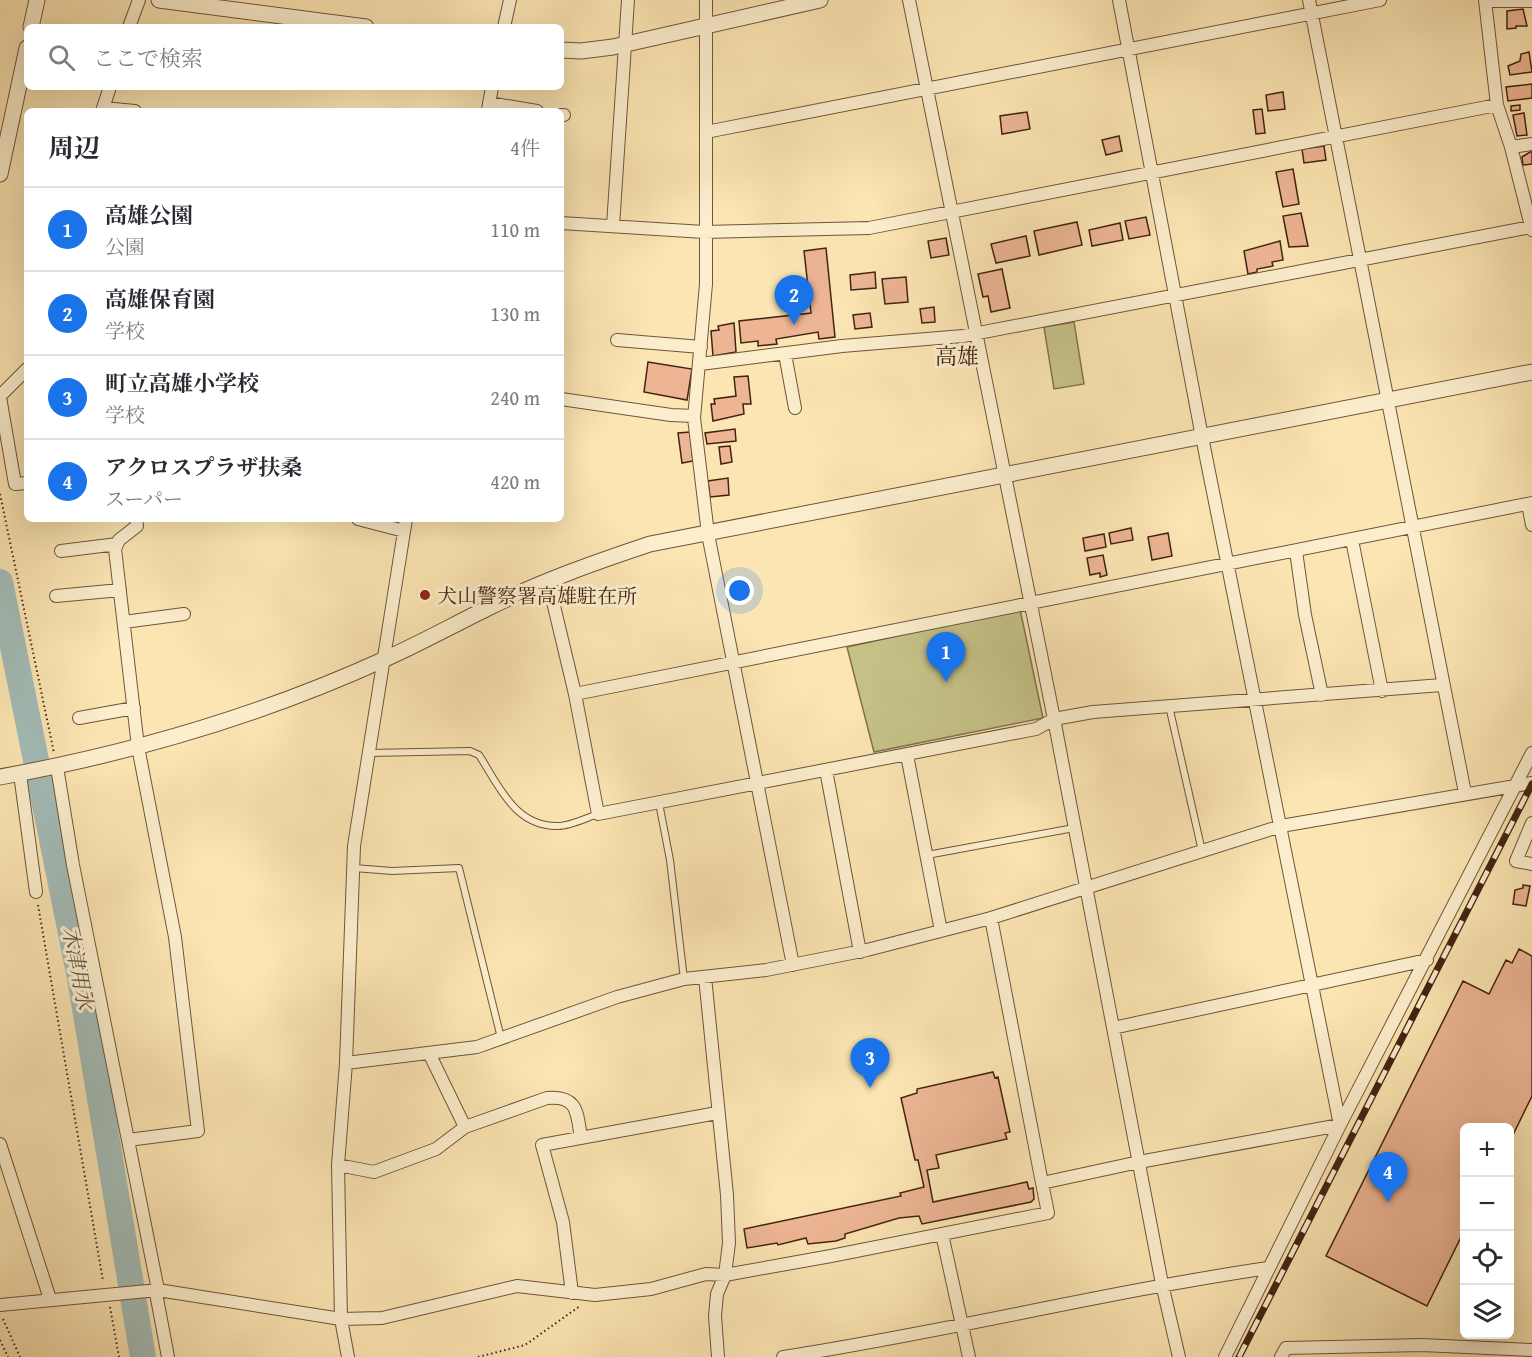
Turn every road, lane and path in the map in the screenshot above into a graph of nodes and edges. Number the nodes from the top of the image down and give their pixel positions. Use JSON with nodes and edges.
{"nodes":[{"id":1,"x":37,"y":0,"type":"edge"},
{"id":2,"x":139,"y":0,"type":"edge"},
{"id":3,"x":159,"y":0,"type":"edge"},
{"id":4,"x":510,"y":0,"type":"edge"},
{"id":5,"x":628,"y":0,"type":"edge"},
{"id":6,"x":706,"y":0,"type":"edge"},
{"id":7,"x":820,"y":0,"type":"edge"},
{"id":8,"x":909,"y":0,"type":"edge"},
{"id":9,"x":1119,"y":0,"type":"edge"},
{"id":10,"x":1308,"y":0,"type":"edge"},
{"id":11,"x":1380,"y":0,"type":"edge"},
{"id":12,"x":1485,"y":1,"type":"edge"},
{"id":13,"x":1532,"y":1,"type":"edge"},
{"id":14,"x":1311,"y":13,"type":"junction"},
{"id":15,"x":32,"y":24,"type":"edge"},
{"id":16,"x":130,"y":24,"type":"edge"},
{"id":17,"x":343,"y":24,"type":"edge"},
{"id":18,"x":505,"y":24,"type":"edge"},
{"id":19,"x":706,"y":26,"type":"junction"},
{"id":20,"x":626,"y":44,"type":"junction"},
{"id":21,"x":1128,"y":49,"type":"junction"},
{"id":22,"x":564,"y":50,"type":"edge"},
{"id":23,"x":24,"y":62,"type":"edge"},
{"id":24,"x":928,"y":88,"type":"junction"},
{"id":25,"x":109,"y":90,"type":"edge"},
{"id":26,"x":491,"y":90,"type":"edge"},
{"id":27,"x":1497,"y":105,"type":"junction"},
{"id":28,"x":488,"y":107,"type":"edge"},
{"id":29,"x":103,"y":108,"type":"edge"},
{"id":30,"x":706,"y":132,"type":"junction"},
{"id":31,"x":1335,"y":136,"type":"junction"},
{"id":32,"x":1532,"y":144,"type":"edge"},
{"id":33,"x":1511,"y":147,"type":"junction"},
{"id":34,"x":1151,"y":172,"type":"junction"},
{"id":35,"x":0,"y":174,"type":"edge"},
{"id":36,"x":951,"y":211,"type":"junction"},
{"id":37,"x":1531,"y":222,"type":"edge"},
{"id":38,"x":564,"y":223,"type":"edge"},
{"id":39,"x":613,"y":226,"type":"junction"},
{"id":40,"x":704,"y":232,"type":"junction"},
{"id":41,"x":1360,"y":260,"type":"junction"},
{"id":42,"x":1175,"y":295,"type":"junction"},
{"id":43,"x":976,"y":334,"type":"junction"},
{"id":44,"x":616,"y":340,"type":"dead end"},
{"id":45,"x":701,"y":347,"type":"junction"},
{"id":46,"x":785,"y":354,"type":"junction"},
{"id":47,"x":700,"y":364,"type":"junction"},
{"id":48,"x":24,"y":372,"type":"edge"},
{"id":49,"x":1532,"y":372,"type":"edge"},
{"id":50,"x":0,"y":397,"type":"edge"},
{"id":51,"x":564,"y":399,"type":"edge"},
{"id":52,"x":1388,"y":399,"type":"junction"},
{"id":53,"x":795,"y":408,"type":"dead end"},
{"id":54,"x":694,"y":416,"type":"junction"},
{"id":55,"x":1202,"y":437,"type":"junction"},
{"id":56,"x":1003,"y":475,"type":"junction"},
{"id":57,"x":24,"y":483,"type":"edge"},
{"id":58,"x":0,"y":494,"type":"edge"},
{"id":59,"x":1530,"y":504,"type":"edge"},
{"id":60,"x":136,"y":522,"type":"edge"},
{"id":61,"x":382,"y":522,"type":"edge"},
{"id":62,"x":405,"y":525,"type":"edge"},
{"id":63,"x":1532,"y":525,"type":"edge"},
{"id":64,"x":1412,"y":528,"type":"junction"},
{"id":65,"x":708,"y":534,"type":"junction"},
{"id":66,"x":1352,"y":540,"type":"junction"},
{"id":67,"x":117,"y":544,"type":"junction"},
{"id":68,"x":61,"y":551,"type":"dead end"},
{"id":69,"x":1296,"y":551,"type":"junction"},
{"id":70,"x":1228,"y":564,"type":"junction"},
{"id":71,"x":548,"y":581,"type":"junction"},
{"id":72,"x":120,"y":590,"type":"junction"},
{"id":73,"x":56,"y":596,"type":"dead end"},
{"id":74,"x":1030,"y":603,"type":"junction"},
{"id":75,"x":184,"y":614,"type":"dead end"},
{"id":76,"x":124,"y":622,"type":"junction"},
{"id":77,"x":385,"y":659,"type":"junction"},
{"id":78,"x":731,"y":663,"type":"junction"},
{"id":79,"x":1442,"y":685,"type":"junction"},
{"id":80,"x":1382,"y":690,"type":"junction"},
{"id":81,"x":575,"y":694,"type":"junction"},
{"id":82,"x":1322,"y":695,"type":"junction"},
{"id":83,"x":1256,"y":701,"type":"junction"},
{"id":84,"x":1169,"y":706,"type":"junction"},
{"id":85,"x":134,"y":708,"type":"junction"},
{"id":86,"x":79,"y":718,"type":"dead end"},
{"id":87,"x":1054,"y":719,"type":"junction"},
{"id":88,"x":138,"y":747,"type":"junction"},
{"id":89,"x":368,"y":753,"type":"junction"},
{"id":90,"x":1532,"y":753,"type":"edge"},
{"id":91,"x":907,"y":755,"type":"junction"},
{"id":92,"x":53,"y":768,"type":"junction"},
{"id":93,"x":826,"y":770,"type":"junction"},
{"id":94,"x":22,"y":773,"type":"junction"},
{"id":95,"x":0,"y":777,"type":"edge"},
{"id":96,"x":1532,"y":783,"type":"edge"},
{"id":97,"x":755,"y":784,"type":"junction"},
{"id":98,"x":1516,"y":785,"type":"junction"},
{"id":99,"x":1465,"y":793,"type":"junction"},
{"id":100,"x":659,"y":803,"type":"junction"},
{"id":101,"x":598,"y":814,"type":"junction"},
{"id":102,"x":1532,"y":824,"type":"edge"},
{"id":103,"x":1281,"y":826,"type":"junction"},
{"id":104,"x":1074,"y":828,"type":"junction"},
{"id":105,"x":1202,"y":851,"type":"junction"},
{"id":106,"x":926,"y":855,"type":"junction"},
{"id":107,"x":1532,"y":864,"type":"edge"},
{"id":108,"x":354,"y":867,"type":"junction"},
{"id":109,"x":1084,"y":888,"type":"junction"},
{"id":110,"x":36,"y":892,"type":"joint"},
{"id":111,"x":991,"y":918,"type":"junction"},
{"id":112,"x":941,"y":931,"type":"junction"},
{"id":113,"x":860,"y":952,"type":"junction"},
{"id":114,"x":1427,"y":960,"type":"junction"},
{"id":115,"x":793,"y":965,"type":"junction"},
{"id":116,"x":705,"y":977,"type":"junction"},
{"id":117,"x":684,"y":979,"type":"junction"},
{"id":118,"x":1311,"y":985,"type":"junction"},
{"id":119,"x":1113,"y":1028,"type":"junction"},
{"id":120,"x":501,"y":1039,"type":"junction"},
{"id":121,"x":429,"y":1053,"type":"junction"},
{"id":122,"x":346,"y":1063,"type":"junction"},
{"id":123,"x":717,"y":1113,"type":"junction"},
{"id":124,"x":1340,"y":1125,"type":"junction"},
{"id":125,"x":465,"y":1127,"type":"junction"},
{"id":126,"x":581,"y":1138,"type":"junction"},
{"id":127,"x":128,"y":1140,"type":"junction"},
{"id":128,"x":0,"y":1144,"type":"edge"},
{"id":129,"x":1139,"y":1162,"type":"junction"},
{"id":130,"x":338,"y":1165,"type":"junction"},
{"id":131,"x":1042,"y":1183,"type":"junction"},
{"id":132,"x":942,"y":1234,"type":"junction"},
{"id":133,"x":1268,"y":1268,"type":"junction"},
{"id":134,"x":725,"y":1275,"type":"junction"},
{"id":135,"x":1162,"y":1284,"type":"junction"},
{"id":136,"x":152,"y":1291,"type":"junction"},
{"id":137,"x":572,"y":1293,"type":"junction"},
{"id":138,"x":110,"y":1295,"type":"junction"},
{"id":139,"x":594,"y":1295,"type":"junction"},
{"id":140,"x":50,"y":1299,"type":"junction"},
{"id":141,"x":0,"y":1305,"type":"edge"},
{"id":142,"x":0,"y":1313,"type":"edge"},
{"id":143,"x":341,"y":1319,"type":"junction"},
{"id":144,"x":963,"y":1326,"type":"junction"},
{"id":145,"x":0,"y":1340,"type":"edge"},
{"id":146,"x":1422,"y":1345,"type":"junction"},
{"id":147,"x":1532,"y":1350,"type":"edge"},
{"id":148,"x":8,"y":1357,"type":"edge"},
{"id":149,"x":20,"y":1357,"type":"edge"},
{"id":150,"x":118,"y":1357,"type":"edge"},
{"id":151,"x":168,"y":1357,"type":"edge"},
{"id":152,"x":348,"y":1357,"type":"edge"},
{"id":153,"x":478,"y":1357,"type":"edge"},
{"id":154,"x":718,"y":1357,"type":"edge"},
{"id":155,"x":783,"y":1357,"type":"edge"},
{"id":156,"x":969,"y":1357,"type":"edge"},
{"id":157,"x":1179,"y":1357,"type":"edge"},
{"id":158,"x":1225,"y":1357,"type":"edge"},
{"id":159,"x":1281,"y":1357,"type":"edge"},
{"id":160,"x":1417,"y":1357,"type":"edge"}],
"edges":[{"from":1,"to":15,"type":"street"},
{"from":2,"to":16,"type":"street"},
{"from":3,"to":17,"type":"street"},
{"from":4,"to":18,"type":"street"},
{"from":5,"to":20,"type":"street"},
{"from":6,"to":19,"type":"street"},
{"from":7,"to":19,"type":"street"},
{"from":8,"to":24,"type":"street"},
{"from":9,"to":21,"type":"street"},
{"from":10,"to":14,"type":"street"},
{"from":11,"to":14,"type":"street"},
{"from":12,"to":13,"type":"street"},
{"from":12,"to":27,"type":"street"},
{"from":14,"to":21,"type":"street"},
{"from":14,"to":31,"type":"street"},
{"from":19,"to":20,"type":"street"},
{"from":19,"to":30,"type":"street"},
{"from":20,"to":22,"type":"street"},
{"from":20,"to":39,"type":"street"},
{"from":21,"to":24,"type":"street"},
{"from":21,"to":34,"type":"street"},
{"from":23,"to":35,"type":"street"},
{"from":24,"to":30,"type":"street"},
{"from":24,"to":36,"type":"street"},
{"from":25,"to":29,"type":"street"},
{"from":26,"to":28,"type":"street"},
{"from":27,"to":31,"type":"street"},
{"from":27,"to":33,"type":"street"},
{"from":30,"to":40,"type":"street"},
{"from":31,"to":34,"type":"street"},
{"from":31,"to":41,"type":"street"},
{"from":32,"to":33,"type":"street"},
{"from":33,"to":37,"type":"street"},
{"from":34,"to":36,"type":"street"},
{"from":34,"to":42,"type":"street"},
{"from":36,"to":40,"type":"street"},
{"from":36,"to":43,"type":"street"},
{"from":37,"to":41,"type":"street"},
{"from":38,"to":39,"type":"street"},
{"from":39,"to":40,"type":"street"},
{"from":40,"to":45,"type":"street"},
{"from":41,"to":42,"type":"street"},
{"from":41,"to":52,"type":"street"},
{"from":42,"to":43,"type":"street"},
{"from":42,"to":55,"type":"street"},
{"from":43,"to":46,"type":"street"},
{"from":43,"to":56,"type":"street"},
{"from":44,"to":45,"type":"street"},
{"from":45,"to":47,"type":"street"},
{"from":46,"to":47,"type":"street"},
{"from":46,"to":53,"type":"street"},
{"from":47,"to":54,"type":"street"},
{"from":48,"to":50,"type":"street"},
{"from":49,"to":52,"type":"street"},
{"from":50,"to":57,"type":"street"},
{"from":51,"to":54,"type":"street"},
{"from":52,"to":55,"type":"street"},
{"from":52,"to":64,"type":"street"},
{"from":54,"to":65,"type":"street"},
{"from":55,"to":56,"type":"street"},
{"from":55,"to":70,"type":"street"},
{"from":56,"to":65,"type":"street"},
{"from":56,"to":74,"type":"street"},
{"from":58,"to":92,"type":"path"},
{"from":59,"to":63,"type":"street"},
{"from":59,"to":64,"type":"street"},
{"from":60,"to":67,"type":"street"},
{"from":61,"to":62,"type":"street"},
{"from":62,"to":77,"type":"street"},
{"from":64,"to":66,"type":"street"},
{"from":64,"to":79,"type":"street"},
{"from":65,"to":71,"type":"street"},
{"from":65,"to":78,"type":"street"},
{"from":66,"to":69,"type":"street"},
{"from":66,"to":80,"type":"street"},
{"from":67,"to":68,"type":"street"},
{"from":67,"to":72,"type":"street"},
{"from":69,"to":70,"type":"street"},
{"from":69,"to":82,"type":"street"},
{"from":70,"to":74,"type":"street"},
{"from":70,"to":83,"type":"street"},
{"from":71,"to":77,"type":"street"},
{"from":71,"to":81,"type":"street"},
{"from":72,"to":73,"type":"street"},
{"from":72,"to":76,"type":"street"},
{"from":74,"to":78,"type":"street"},
{"from":74,"to":87,"type":"street"},
{"from":75,"to":76,"type":"street"},
{"from":76,"to":85,"type":"street"},
{"from":77,"to":88,"type":"street"},
{"from":77,"to":89,"type":"street"},
{"from":78,"to":81,"type":"street"},
{"from":78,"to":97,"type":"street"},
{"from":79,"to":80,"type":"street"},
{"from":79,"to":99,"type":"street"},
{"from":80,"to":82,"type":"street"},
{"from":81,"to":101,"type":"street"},
{"from":82,"to":83,"type":"street"},
{"from":83,"to":84,"type":"street"},
{"from":83,"to":103,"type":"street"},
{"from":84,"to":87,"type":"street"},
{"from":84,"to":105,"type":"lane"},
{"from":85,"to":86,"type":"street"},
{"from":85,"to":88,"type":"street"},
{"from":87,"to":91,"type":"street"},
{"from":87,"to":104,"type":"street"},
{"from":88,"to":92,"type":"street"},
{"from":88,"to":127,"type":"street"},
{"from":89,"to":101,"type":"lane"},
{"from":89,"to":108,"type":"street"},
{"from":90,"to":98,"type":"street"},
{"from":91,"to":93,"type":"street"},
{"from":91,"to":106,"type":"street"},
{"from":92,"to":94,"type":"street"},
{"from":92,"to":127,"type":"street"},
{"from":93,"to":97,"type":"street"},
{"from":93,"to":113,"type":"street"},
{"from":94,"to":95,"type":"street"},
{"from":94,"to":110,"type":"street"},
{"from":96,"to":98,"type":"street"},
{"from":97,"to":100,"type":"street"},
{"from":97,"to":115,"type":"street"},
{"from":98,"to":99,"type":"street"},
{"from":98,"to":114,"type":"street"},
{"from":99,"to":103,"type":"street"},
{"from":100,"to":101,"type":"street"},
{"from":100,"to":117,"type":"lane"},
{"from":102,"to":107,"type":"street"},
{"from":103,"to":105,"type":"street"},
{"from":103,"to":118,"type":"street"},
{"from":104,"to":106,"type":"lane"},
{"from":104,"to":109,"type":"street"},
{"from":105,"to":109,"type":"street"},
{"from":106,"to":112,"type":"street"},
{"from":108,"to":120,"type":"lane"},
{"from":108,"to":122,"type":"street"},
{"from":109,"to":111,"type":"street"},
{"from":109,"to":119,"type":"street"},
{"from":110,"to":138,"type":"path"},
{"from":111,"to":112,"type":"street"},
{"from":111,"to":131,"type":"street"},
{"from":112,"to":113,"type":"street"},
{"from":113,"to":115,"type":"street"},
{"from":114,"to":118,"type":"street"},
{"from":114,"to":124,"type":"street"},
{"from":115,"to":116,"type":"street"},
{"from":116,"to":117,"type":"street"},
{"from":116,"to":123,"type":"street"},
{"from":117,"to":120,"type":"street"},
{"from":118,"to":119,"type":"street"},
{"from":118,"to":124,"type":"street"},
{"from":119,"to":129,"type":"street"},
{"from":120,"to":121,"type":"street"},
{"from":121,"to":122,"type":"street"},
{"from":121,"to":125,"type":"street"},
{"from":122,"to":130,"type":"street"},
{"from":123,"to":126,"type":"street"},
{"from":123,"to":134,"type":"street"},
{"from":124,"to":129,"type":"street"},
{"from":124,"to":133,"type":"street"},
{"from":125,"to":126,"type":"street"},
{"from":125,"to":130,"type":"street"},
{"from":126,"to":137,"type":"street"},
{"from":127,"to":136,"type":"street"},
{"from":128,"to":140,"type":"street"},
{"from":129,"to":131,"type":"street"},
{"from":129,"to":135,"type":"street"},
{"from":130,"to":143,"type":"street"},
{"from":131,"to":132,"type":"street"},
{"from":132,"to":134,"type":"street"},
{"from":132,"to":144,"type":"street"},
{"from":133,"to":135,"type":"street"},
{"from":133,"to":158,"type":"street"},
{"from":134,"to":139,"type":"street"},
{"from":134,"to":154,"type":"street"},
{"from":135,"to":144,"type":"street"},
{"from":135,"to":157,"type":"street"},
{"from":136,"to":138,"type":"street"},
{"from":136,"to":143,"type":"street"},
{"from":136,"to":151,"type":"street"},
{"from":137,"to":139,"type":"street"},
{"from":137,"to":143,"type":"street"},
{"from":138,"to":140,"type":"street"},
{"from":138,"to":150,"type":"path"},
{"from":139,"to":153,"type":"path"},
{"from":140,"to":141,"type":"street"},
{"from":142,"to":149,"type":"path"},
{"from":143,"to":152,"type":"street"},
{"from":144,"to":155,"type":"street"},
{"from":144,"to":156,"type":"street"},
{"from":145,"to":148,"type":"path"},
{"from":146,"to":147,"type":"street"},
{"from":146,"to":159,"type":"street"},
{"from":146,"to":160,"type":"street"}]}
